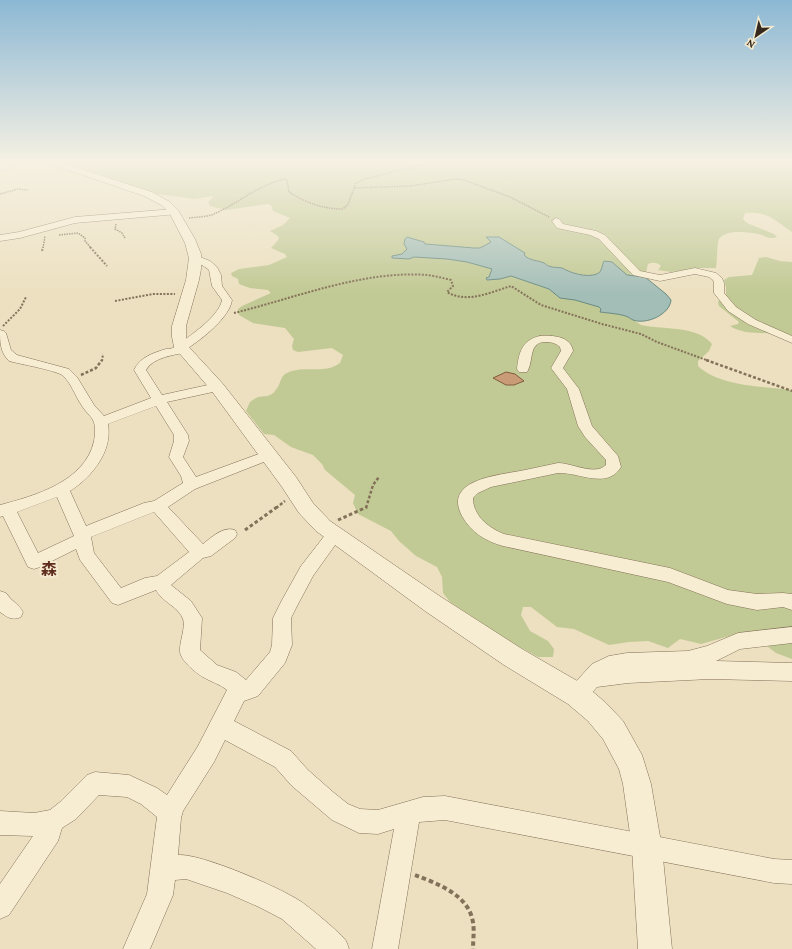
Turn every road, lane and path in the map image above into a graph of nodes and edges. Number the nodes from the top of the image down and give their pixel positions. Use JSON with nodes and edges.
{"nodes":[{"id":1,"x":169,"y":205,"type":"edge"},
{"id":2,"x":229,"y":205,"type":"edge"},
{"id":3,"x":315,"y":205,"type":"edge"},
{"id":4,"x":348,"y":205,"type":"edge"},
{"id":5,"x":525,"y":205,"type":"edge"},
{"id":6,"x":117,"y":216,"type":"junction"},
{"id":7,"x":177,"y":216,"type":"junction"},
{"id":8,"x":556,"y":221,"type":"joint"},
{"id":9,"x":57,"y":235,"type":"dead end"},
{"id":10,"x":51,"y":236,"type":"dead end"},
{"id":11,"x":0,"y":238,"type":"edge"},
{"id":12,"x":39,"y":238,"type":"dead end"},
{"id":13,"x":125,"y":238,"type":"dead end"},
{"id":14,"x":195,"y":258,"type":"junction"},
{"id":15,"x":107,"y":266,"type":"dead end"},
{"id":16,"x":188,"y":295,"type":"junction"},
{"id":17,"x":26,"y":297,"type":"dead end"},
{"id":18,"x":114,"y":302,"type":"dead end"},
{"id":19,"x":220,"y":316,"type":"junction"},
{"id":20,"x":0,"y":328,"type":"edge"},
{"id":21,"x":0,"y":332,"type":"edge"},
{"id":22,"x":792,"y":340,"type":"edge"},
{"id":23,"x":182,"y":348,"type":"junction"},
{"id":24,"x":103,"y":354,"type":"dead end"},
{"id":25,"x":523,"y":369,"type":"dead end"},
{"id":26,"x":72,"y":379,"type":"junction"},
{"id":27,"x":217,"y":387,"type":"junction"},
{"id":28,"x":792,"y":390,"type":"edge"},
{"id":29,"x":159,"y":400,"type":"junction"},
{"id":30,"x":100,"y":422,"type":"junction"},
{"id":31,"x":269,"y":455,"type":"junction"},
{"id":32,"x":380,"y":477,"type":"dead end"},
{"id":33,"x":190,"y":485,"type":"junction"},
{"id":34,"x":61,"y":489,"type":"junction"},
{"id":35,"x":296,"y":493,"type":"junction"},
{"id":36,"x":158,"y":506,"type":"junction"},
{"id":37,"x":4,"y":510,"type":"edge"},
{"id":38,"x":330,"y":531,"type":"junction"},
{"id":39,"x":237,"y":532,"type":"joint"},
{"id":40,"x":83,"y":536,"type":"junction"},
{"id":41,"x":197,"y":553,"type":"junction"},
{"id":42,"x":161,"y":583,"type":"junction"},
{"id":43,"x":0,"y":598,"type":"edge"},
{"id":44,"x":792,"y":602,"type":"edge"},
{"id":45,"x":14,"y":612,"type":"dead end"},
{"id":46,"x":792,"y":635,"type":"edge"},
{"id":47,"x":792,"y":672,"type":"edge"},
{"id":48,"x":583,"y":687,"type":"junction"},
{"id":49,"x":237,"y":694,"type":"junction"},
{"id":50,"x":221,"y":726,"type":"junction"},
{"id":51,"x":171,"y":813,"type":"junction"},
{"id":52,"x":409,"y":813,"type":"junction"},
{"id":53,"x":51,"y":821,"type":"junction"},
{"id":54,"x":0,"y":823,"type":"edge"},
{"id":55,"x":647,"y":848,"type":"junction"},
{"id":56,"x":164,"y":869,"type":"junction"},
{"id":57,"x":399,"y":870,"type":"junction"},
{"id":58,"x":792,"y":872,"type":"edge"},
{"id":59,"x":0,"y":906,"type":"edge"},
{"id":60,"x":136,"y":949,"type":"edge"},
{"id":61,"x":336,"y":949,"type":"edge"},
{"id":62,"x":385,"y":949,"type":"edge"},
{"id":63,"x":473,"y":949,"type":"edge"},
{"id":64,"x":655,"y":949,"type":"edge"}],
"edges":[{"from":1,"to":7,"type":"street"},
{"from":2,"to":7,"type":"path"},
{"from":3,"to":4,"type":"path"},
{"from":5,"to":8,"type":"path"},
{"from":6,"to":7,"type":"street"},
{"from":6,"to":11,"type":"street"},
{"from":6,"to":13,"type":"path"},
{"from":7,"to":14,"type":"street"},
{"from":8,"to":22,"type":"street"},
{"from":9,"to":15,"type":"path"},
{"from":10,"to":12,"type":"path"},
{"from":14,"to":16,"type":"street"},
{"from":14,"to":19,"type":"street"},
{"from":16,"to":18,"type":"path"},
{"from":16,"to":23,"type":"street"},
{"from":17,"to":20,"type":"path"},
{"from":19,"to":23,"type":"street"},
{"from":19,"to":28,"type":"path"},
{"from":21,"to":26,"type":"street"},
{"from":23,"to":27,"type":"street"},
{"from":23,"to":29,"type":"street"},
{"from":24,"to":26,"type":"path"},
{"from":25,"to":44,"type":"street"},
{"from":26,"to":30,"type":"street"},
{"from":27,"to":29,"type":"street"},
{"from":27,"to":31,"type":"street"},
{"from":29,"to":30,"type":"street"},
{"from":29,"to":33,"type":"street"},
{"from":30,"to":34,"type":"street"},
{"from":31,"to":33,"type":"street"},
{"from":31,"to":35,"type":"street"},
{"from":32,"to":38,"type":"path"},
{"from":33,"to":36,"type":"street"},
{"from":34,"to":37,"type":"street"},
{"from":34,"to":40,"type":"street"},
{"from":35,"to":38,"type":"street"},
{"from":35,"to":39,"type":"path"},
{"from":36,"to":40,"type":"street"},
{"from":36,"to":41,"type":"street"},
{"from":37,"to":40,"type":"street"},
{"from":38,"to":48,"type":"street"},
{"from":38,"to":49,"type":"street"},
{"from":39,"to":41,"type":"street"},
{"from":40,"to":42,"type":"street"},
{"from":41,"to":42,"type":"street"},
{"from":42,"to":49,"type":"street"},
{"from":43,"to":45,"type":"street"},
{"from":46,"to":48,"type":"street"},
{"from":47,"to":48,"type":"street"},
{"from":48,"to":55,"type":"street"},
{"from":49,"to":50,"type":"street"},
{"from":50,"to":51,"type":"street"},
{"from":50,"to":52,"type":"street"},
{"from":51,"to":53,"type":"street"},
{"from":51,"to":56,"type":"street"},
{"from":52,"to":55,"type":"street"},
{"from":52,"to":57,"type":"street"},
{"from":53,"to":54,"type":"street"},
{"from":53,"to":59,"type":"street"},
{"from":55,"to":58,"type":"street"},
{"from":55,"to":64,"type":"street"},
{"from":56,"to":60,"type":"street"},
{"from":56,"to":61,"type":"street"},
{"from":57,"to":62,"type":"street"},
{"from":57,"to":63,"type":"path"}]}
